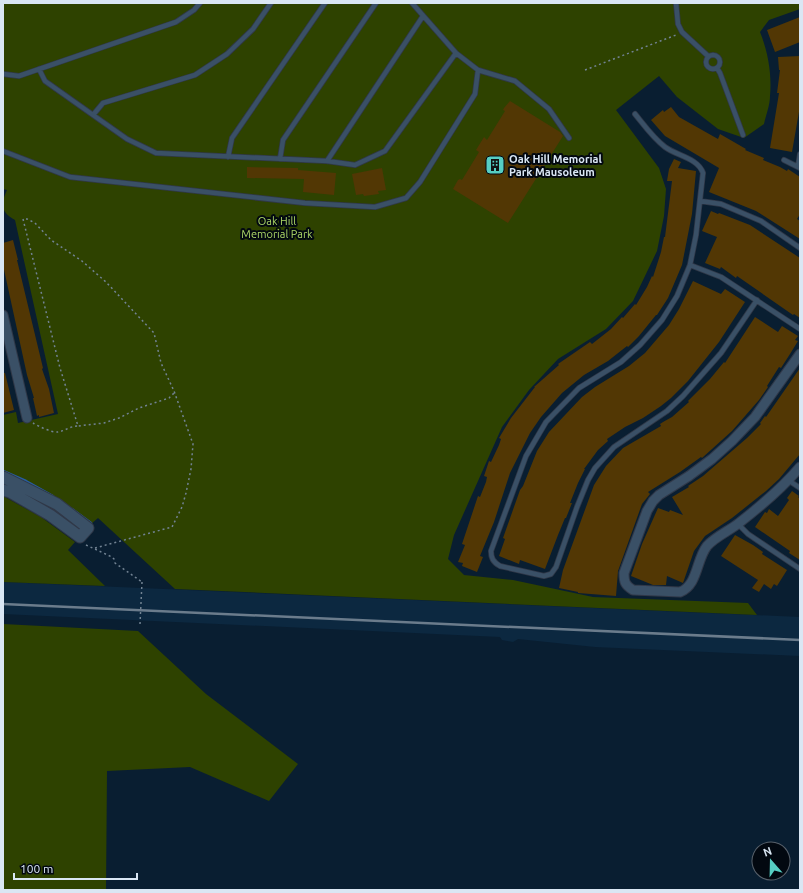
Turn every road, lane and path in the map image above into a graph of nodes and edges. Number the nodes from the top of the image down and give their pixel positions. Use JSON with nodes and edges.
{"nodes":[{"id":1,"x":200,"y":3,"type":"edge"},
{"id":2,"x":271,"y":3,"type":"edge"},
{"id":3,"x":325,"y":3,"type":"edge"},
{"id":4,"x":376,"y":3,"type":"edge"},
{"id":5,"x":412,"y":3,"type":"edge"},
{"id":6,"x":676,"y":3,"type":"edge"},
{"id":7,"x":423,"y":16,"type":"junction"},
{"id":8,"x":682,"y":32,"type":"junction"},
{"id":9,"x":456,"y":53,"type":"junction"},
{"id":10,"x":708,"y":56,"type":"junction"},
{"id":11,"x":717,"y":68,"type":"junction"},
{"id":12,"x":39,"y":69,"type":"junction"},
{"id":13,"x":478,"y":70,"type":"junction"},
{"id":14,"x":586,"y":70,"type":"dead end"},
{"id":15,"x":3,"y":74,"type":"edge"},
{"id":16,"x":635,"y":114,"type":"dead end"},
{"id":17,"x":93,"y":115,"type":"junction"},
{"id":18,"x":743,"y":136,"type":"dead end"},
{"id":19,"x":569,"y":138,"type":"dead end"},
{"id":20,"x":3,"y":151,"type":"edge"},
{"id":21,"x":800,"y":154,"type":"edge"},
{"id":22,"x":228,"y":157,"type":"junction"},
{"id":23,"x":280,"y":159,"type":"junction"},
{"id":24,"x":784,"y":160,"type":"dead end"},
{"id":25,"x":327,"y":161,"type":"junction"},
{"id":26,"x":799,"y":167,"type":"edge"},
{"id":27,"x":700,"y":201,"type":"junction"},
{"id":28,"x":800,"y":248,"type":"edge"},
{"id":29,"x":690,"y":265,"type":"junction"},
{"id":30,"x":757,"y":300,"type":"junction"},
{"id":31,"x":3,"y":315,"type":"edge"},
{"id":32,"x":800,"y":329,"type":"edge"},
{"id":33,"x":12,"y":354,"type":"junction"},
{"id":34,"x":800,"y":354,"type":"edge"},
{"id":35,"x":3,"y":356,"type":"edge"},
{"id":36,"x":175,"y":392,"type":"junction"},
{"id":37,"x":27,"y":418,"type":"joint"},
{"id":38,"x":78,"y":426,"type":"junction"},
{"id":39,"x":800,"y":467,"type":"edge"},
{"id":40,"x":3,"y":477,"type":"edge"},
{"id":41,"x":788,"y":480,"type":"junction"},
{"id":42,"x":800,"y":488,"type":"edge"},
{"id":43,"x":3,"y":490,"type":"edge"},
{"id":44,"x":738,"y":524,"type":"junction"},
{"id":45,"x":82,"y":545,"type":"dead end"},
{"id":46,"x":95,"y":548,"type":"junction"},
{"id":47,"x":800,"y":569,"type":"edge"},
{"id":48,"x":140,"y":624,"type":"dead end"}],
"edges":[{"from":1,"to":12,"type":"lane"},
{"from":2,"to":17,"type":"lane"},
{"from":3,"to":22,"type":"lane"},
{"from":4,"to":23,"type":"lane"},
{"from":5,"to":7,"type":"lane"},
{"from":6,"to":8,"type":"lane"},
{"from":7,"to":9,"type":"lane"},
{"from":7,"to":25,"type":"lane"},
{"from":8,"to":10,"type":"lane"},
{"from":8,"to":14,"type":"path"},
{"from":9,"to":13,"type":"lane"},
{"from":9,"to":25,"type":"lane"},
{"from":10,"to":11,"type":"lane"},
{"from":10,"to":11,"type":"lane"},
{"from":11,"to":18,"type":"lane"},
{"from":12,"to":15,"type":"lane"},
{"from":12,"to":17,"type":"lane"},
{"from":13,"to":19,"type":"lane"},
{"from":13,"to":20,"type":"lane"},
{"from":16,"to":27,"type":"lane"},
{"from":17,"to":22,"type":"lane"},
{"from":21,"to":26,"type":"lane"},
{"from":22,"to":23,"type":"lane"},
{"from":23,"to":25,"type":"lane"},
{"from":24,"to":26,"type":"lane"},
{"from":27,"to":28,"type":"lane"},
{"from":27,"to":29,"type":"lane"},
{"from":29,"to":30,"type":"lane"},
{"from":29,"to":30,"type":"lane"},
{"from":30,"to":32,"type":"lane"},
{"from":31,"to":33,"type":"street"},
{"from":33,"to":35,"type":"street"},
{"from":33,"to":37,"type":"street"},
{"from":34,"to":44,"type":"street"},
{"from":36,"to":38,"type":"path"},
{"from":36,"to":38,"type":"path"},
{"from":36,"to":46,"type":"path"},
{"from":37,"to":38,"type":"path"},
{"from":39,"to":41,"type":"street"},
{"from":40,"to":43,"type":"street"},
{"from":41,"to":42,"type":"lane"},
{"from":41,"to":44,"type":"street"},
{"from":44,"to":47,"type":"lane"},
{"from":45,"to":46,"type":"path"},
{"from":46,"to":48,"type":"path","bridge":true}]}
